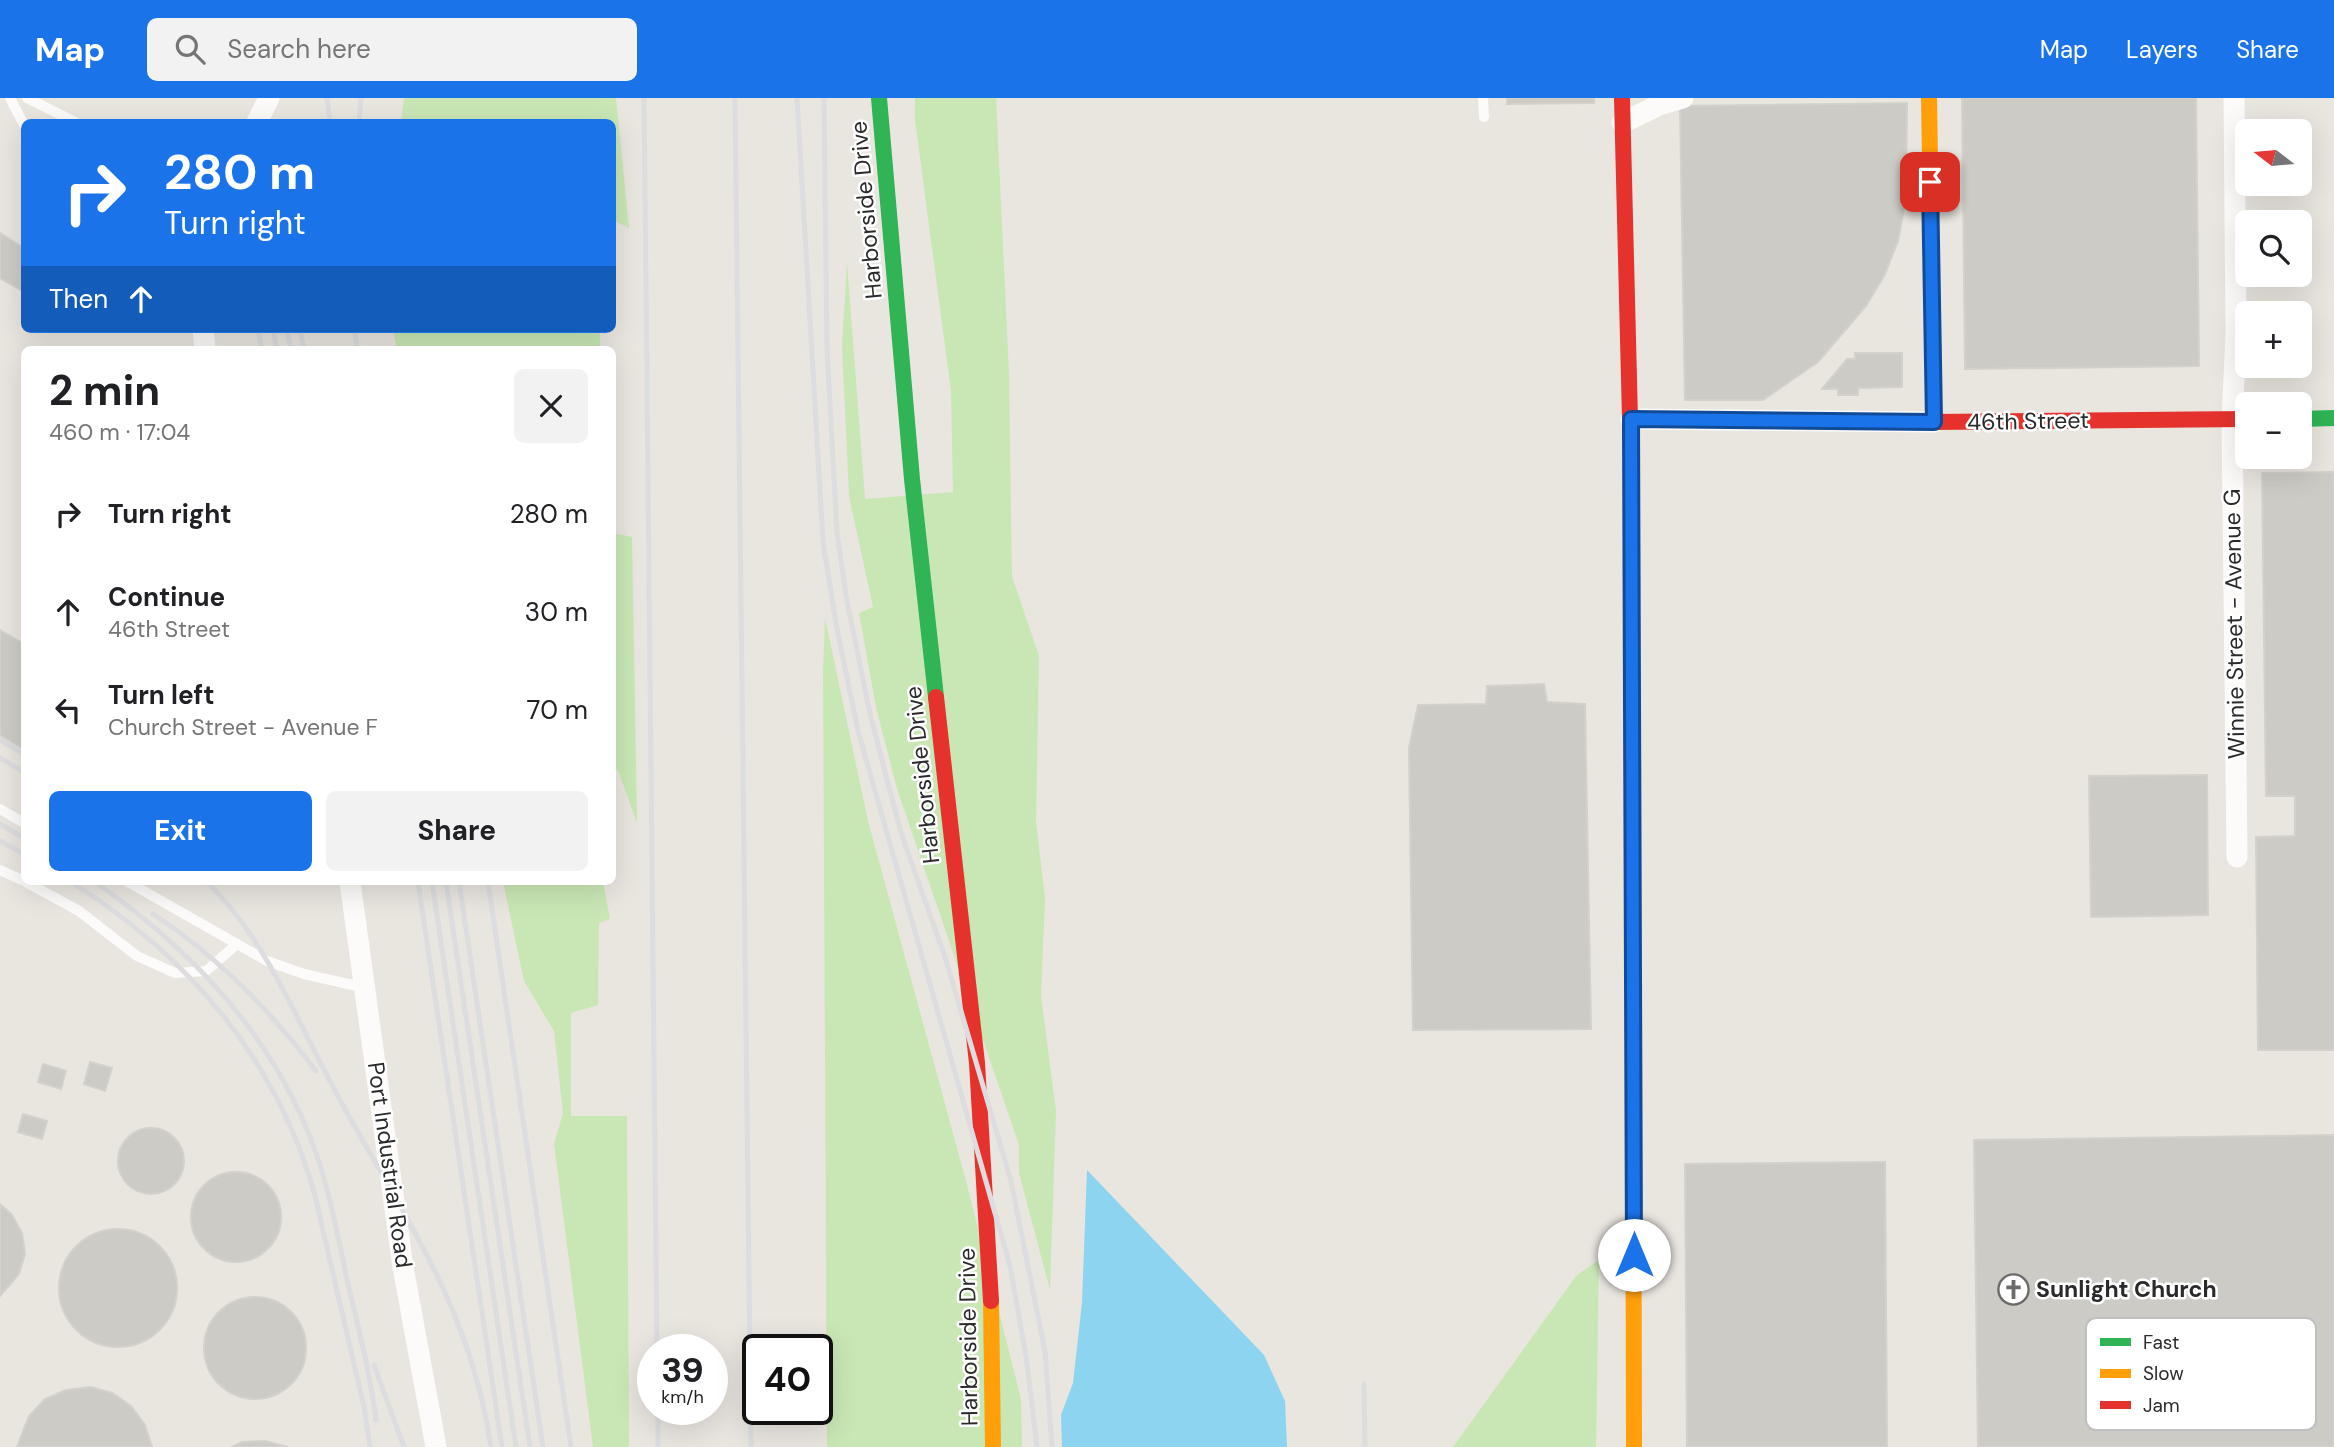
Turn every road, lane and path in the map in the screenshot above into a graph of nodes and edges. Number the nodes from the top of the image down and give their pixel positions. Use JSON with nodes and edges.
{"nodes":[{"id":1,"x":10,"y":98,"type":"edge"},
{"id":2,"x":27,"y":98,"type":"edge"},
{"id":3,"x":269,"y":98,"type":"edge"},
{"id":4,"x":879,"y":98,"type":"edge"},
{"id":5,"x":1483,"y":98,"type":"edge"},
{"id":6,"x":1622,"y":98,"type":"edge"},
{"id":7,"x":1683,"y":98,"type":"edge"},
{"id":8,"x":1929,"y":98,"type":"edge"},
{"id":9,"x":2234,"y":98,"type":"edge"},
{"id":10,"x":1484,"y":117,"type":"dead end"},
{"id":11,"x":21,"y":119,"type":"edge"},
{"id":12,"x":67,"y":119,"type":"edge"},
{"id":13,"x":258,"y":119,"type":"edge"},
{"id":14,"x":1622,"y":123,"type":"junction"},
{"id":15,"x":2239,"y":392,"type":"edge"},
{"id":16,"x":2312,"y":418,"type":"edge"},
{"id":17,"x":2334,"y":418,"type":"edge"},
{"id":18,"x":1631,"y":419,"type":"junction"},
{"id":19,"x":2235,"y":419,"type":"edge"},
{"id":20,"x":1934,"y":422,"type":"junction"},
{"id":21,"x":2240,"y":469,"type":"edge"},
{"id":22,"x":0,"y":808,"type":"edge"},
{"id":23,"x":21,"y":821,"type":"edge"},
{"id":24,"x":2237,"y":857,"type":"dead end"},
{"id":25,"x":0,"y":870,"type":"edge"},
{"id":26,"x":21,"y":880,"type":"edge"},
{"id":27,"x":31,"y":885,"type":"edge"},
{"id":28,"x":133,"y":885,"type":"edge"},
{"id":29,"x":350,"y":885,"type":"edge"},
{"id":30,"x":237,"y":944,"type":"junction"},
{"id":31,"x":366,"y":988,"type":"junction"},
{"id":32,"x":436,"y":1447,"type":"edge"},
{"id":33,"x":993,"y":1447,"type":"edge"},
{"id":34,"x":1634,"y":1447,"type":"edge"}],
"edges":[{"from":1,"to":11,"type":"lane"},
{"from":2,"to":12,"type":"lane"},
{"from":3,"to":13,"type":"street"},
{"from":4,"to":33,"type":"street","name":"Harborside Drive"},
{"from":5,"to":10,"type":"lane"},
{"from":6,"to":14,"type":"street"},
{"from":7,"to":14,"type":"street"},
{"from":8,"to":20,"type":"street"},
{"from":9,"to":15,"type":"street","name":"Winnie Street - Avenue G"},
{"from":14,"to":18,"type":"street"},
{"from":16,"to":17,"type":"street"},
{"from":18,"to":20,"type":"street","name":"46th Street"},
{"from":18,"to":34,"type":"street"},
{"from":19,"to":20,"type":"street","name":"46th Street"},
{"from":21,"to":24,"type":"street","name":"Winnie Street - Avenue G"},
{"from":22,"to":23,"type":"lane"},
{"from":25,"to":26,"type":"lane"},
{"from":27,"to":30,"type":"lane"},
{"from":28,"to":30,"type":"lane"},
{"from":29,"to":31,"type":"street","name":"Port Industrial Road"},
{"from":30,"to":31,"type":"lane"},
{"from":31,"to":32,"type":"street","name":"Port Industrial Road"}]}
